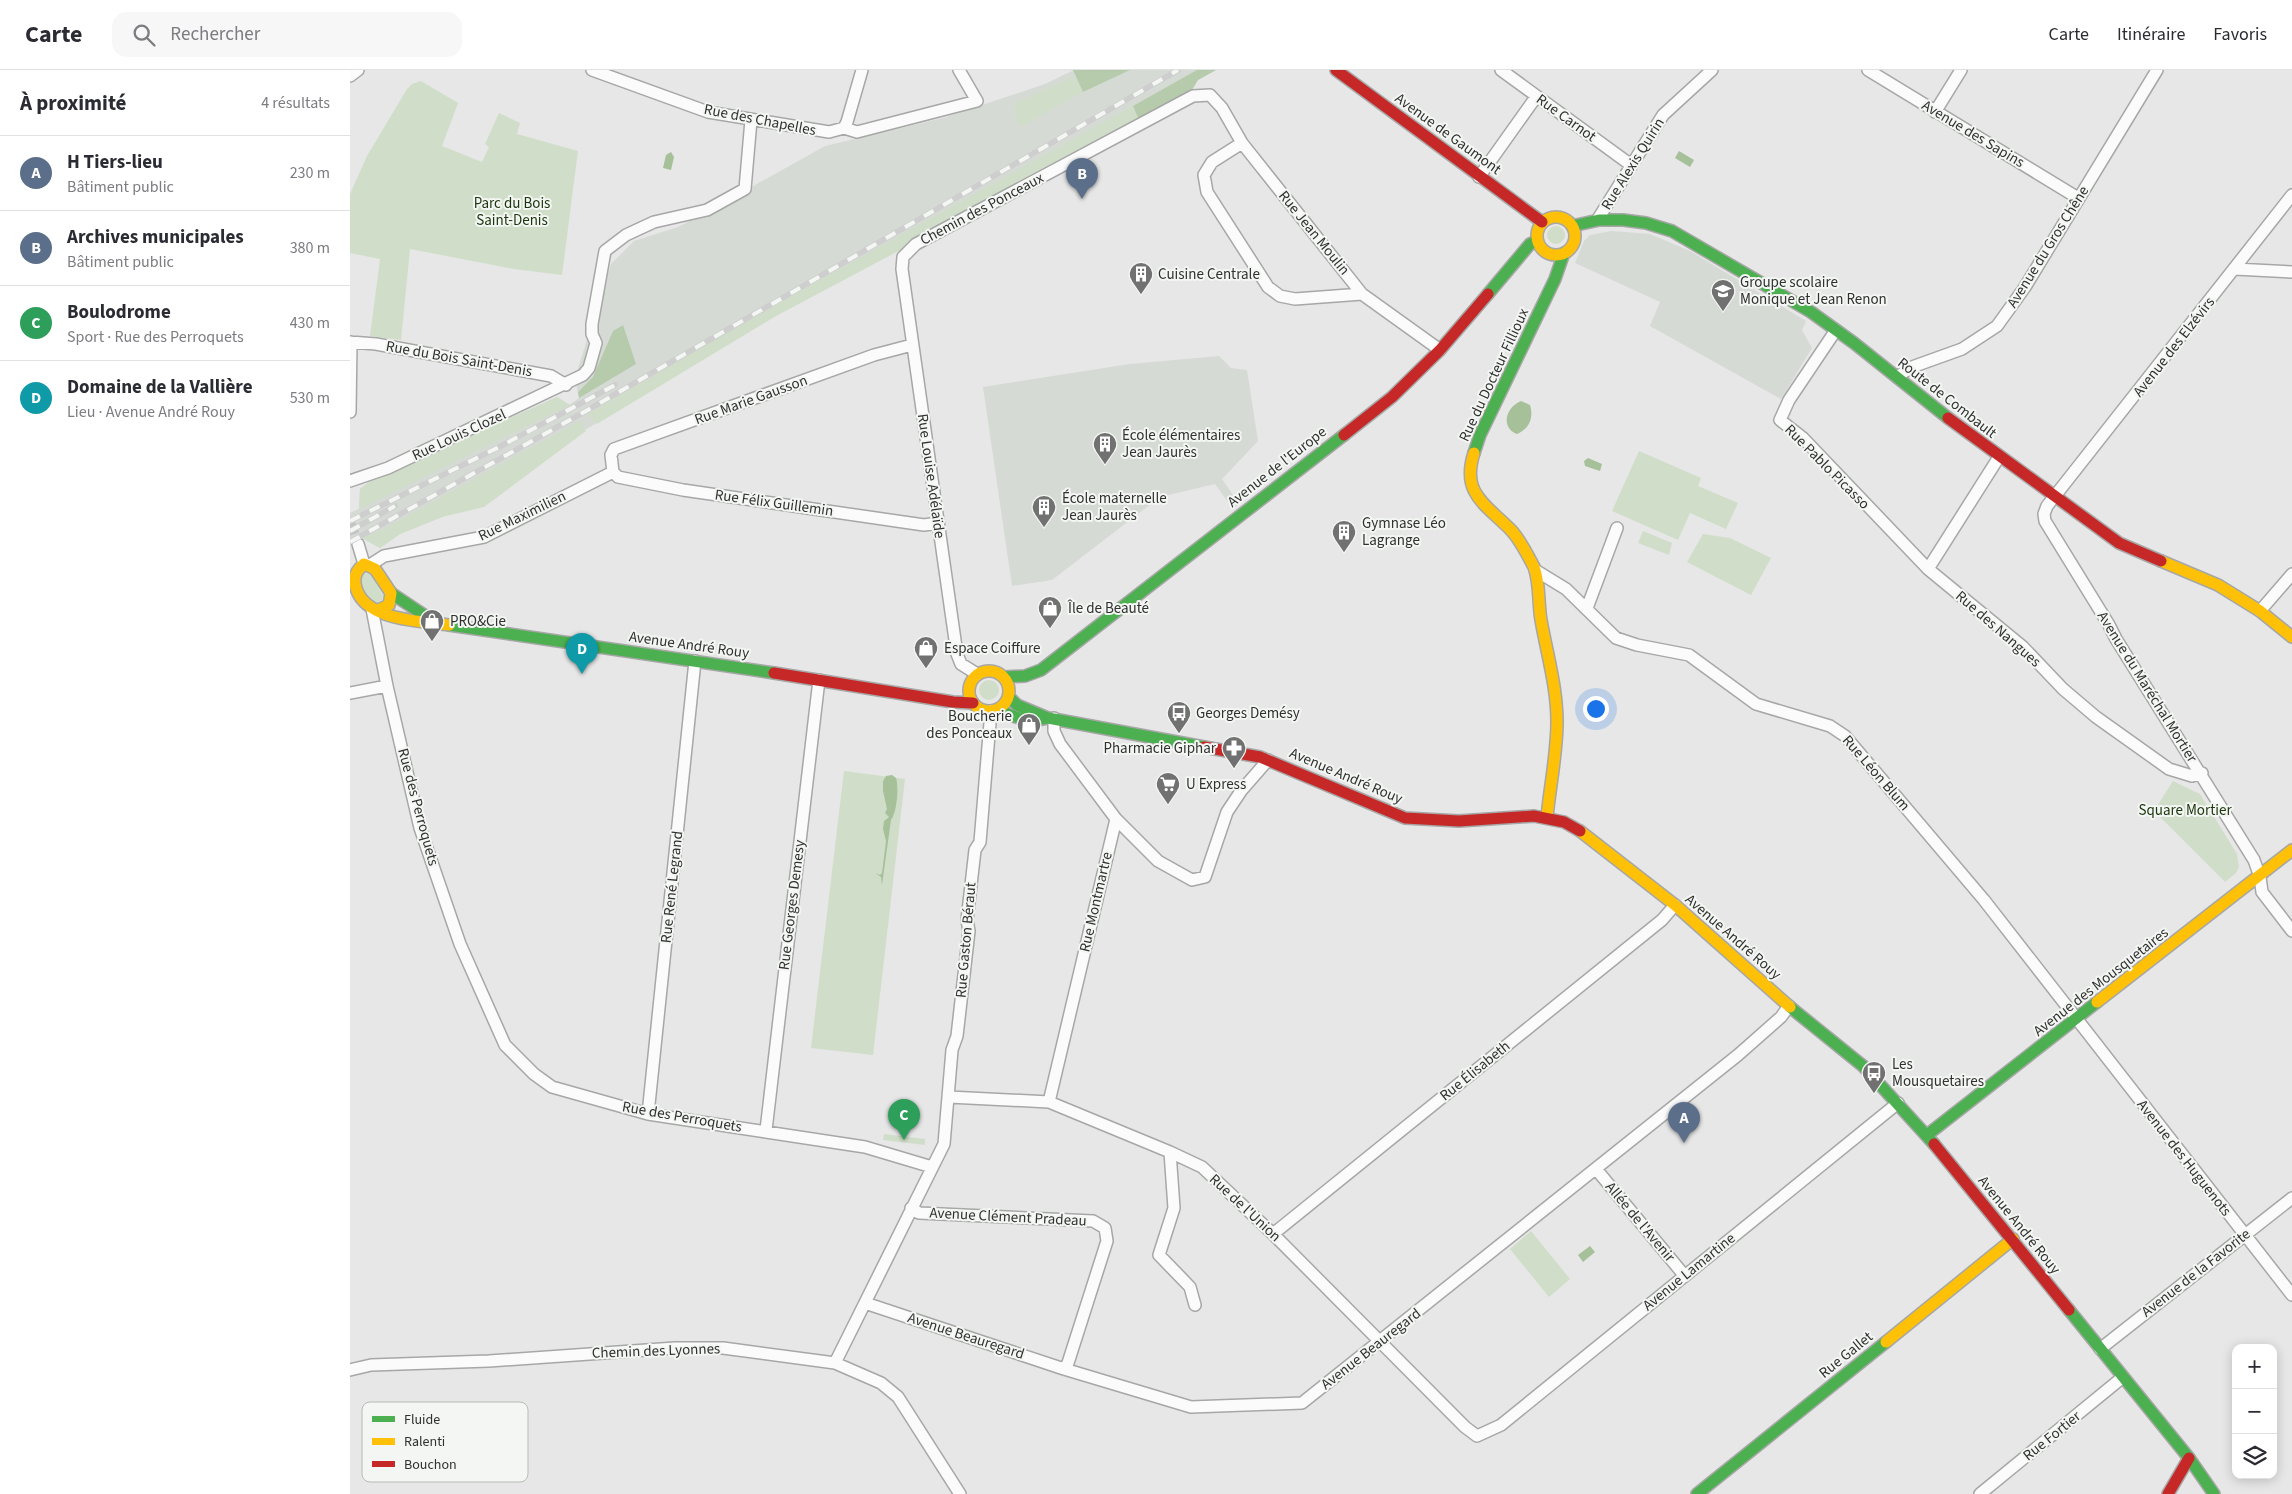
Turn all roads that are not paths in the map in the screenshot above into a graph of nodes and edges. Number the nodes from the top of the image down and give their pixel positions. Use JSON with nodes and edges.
{"nodes":[{"id":1,"x":358,"y":70,"type":"edge"},
{"id":2,"x":592,"y":70,"type":"edge"},
{"id":3,"x":862,"y":70,"type":"edge"},
{"id":4,"x":959,"y":70,"type":"edge"},
{"id":5,"x":1336,"y":70,"type":"edge"},
{"id":6,"x":1501,"y":70,"type":"edge"},
{"id":7,"x":1712,"y":70,"type":"edge"},
{"id":8,"x":1868,"y":70,"type":"edge"},
{"id":9,"x":1961,"y":70,"type":"edge"},
{"id":10,"x":2157,"y":70,"type":"edge"},
{"id":11,"x":350,"y":76,"type":"edge"},
{"id":12,"x":1210,"y":95,"type":"joint"},
{"id":13,"x":1536,"y":96,"type":"junction"},
{"id":14,"x":1935,"y":112,"type":"junction"},
{"id":15,"x":750,"y":120,"type":"junction"},
{"id":16,"x":844,"y":128,"type":"junction"},
{"id":17,"x":1242,"y":143,"type":"junction"},
{"id":18,"x":1631,"y":165,"type":"junction"},
{"id":19,"x":1479,"y":177,"type":"junction"},
{"id":20,"x":2292,"y":195,"type":"edge"},
{"id":21,"x":2078,"y":198,"type":"junction"},
{"id":22,"x":1598,"y":219,"type":"junction"},
{"id":23,"x":1542,"y":222,"type":"junction"},
{"id":24,"x":1572,"y":226,"type":"junction"},
{"id":25,"x":1537,"y":241,"type":"junction"},
{"id":26,"x":1564,"y":253,"type":"junction"},
{"id":27,"x":902,"y":269,"type":"joint"},
{"id":28,"x":2235,"y":269,"type":"junction"},
{"id":29,"x":2292,"y":272,"type":"edge"},
{"id":30,"x":1362,"y":294,"type":"junction"},
{"id":31,"x":1836,"y":330,"type":"junction"},
{"id":32,"x":350,"y":342,"type":"edge"},
{"id":33,"x":912,"y":345,"type":"junction"},
{"id":34,"x":1440,"y":350,"type":"junction"},
{"id":35,"x":1897,"y":377,"type":"junction"},
{"id":36,"x":566,"y":385,"type":"junction"},
{"id":37,"x":350,"y":412,"type":"edge"},
{"id":38,"x":1999,"y":457,"type":"junction"},
{"id":39,"x":613,"y":472,"type":"junction"},
{"id":40,"x":350,"y":481,"type":"edge"},
{"id":41,"x":2054,"y":498,"type":"junction"},
{"id":42,"x":938,"y":523,"type":"junction"},
{"id":43,"x":1617,"y":528,"type":"dead end"},
{"id":44,"x":358,"y":544,"type":"tunnel mouth"},
{"id":45,"x":367,"y":565,"type":"junction"},
{"id":46,"x":1928,"y":569,"type":"junction"},
{"id":47,"x":1535,"y":570,"type":"junction"},
{"id":48,"x":2292,"y":574,"type":"edge"},
{"id":49,"x":353,"y":590,"type":"edge"},
{"id":50,"x":391,"y":593,"type":"junction"},
{"id":51,"x":1588,"y":608,"type":"junction"},
{"id":52,"x":375,"y":610,"type":"junction"},
{"id":53,"x":2260,"y":611,"type":"junction"},
{"id":54,"x":439,"y":623,"type":"junction"},
{"id":55,"x":2292,"y":637,"type":"edge"},
{"id":56,"x":695,"y":660,"type":"junction"},
{"id":57,"x":1004,"y":677,"type":"junction"},
{"id":58,"x":974,"y":678,"type":"junction"},
{"id":59,"x":819,"y":680,"type":"junction"},
{"id":60,"x":387,"y":686,"type":"junction"},
{"id":61,"x":350,"y":693,"type":"edge"},
{"id":62,"x":1009,"y":697,"type":"junction"},
{"id":63,"x":934,"y":698,"type":"junction"},
{"id":64,"x":973,"y":703,"type":"junction"},
{"id":65,"x":995,"y":710,"type":"junction"},
{"id":66,"x":1051,"y":718,"type":"junction"},
{"id":67,"x":1268,"y":760,"type":"junction"},
{"id":68,"x":2202,"y":773,"type":"junction"},
{"id":69,"x":1547,"y":817,"type":"junction"},
{"id":70,"x":1116,"y":819,"type":"junction"},
{"id":71,"x":2292,"y":850,"type":"edge"},
{"id":72,"x":2260,"y":876,"type":"junction"},
{"id":73,"x":1675,"y":905,"type":"junction"},
{"id":74,"x":2292,"y":931,"type":"edge"},
{"id":75,"x":1789,"y":1006,"type":"junction"},
{"id":76,"x":2077,"y":1019,"type":"junction"},
{"id":77,"x":949,"y":1097,"type":"junction"},
{"id":78,"x":1049,"y":1102,"type":"junction"},
{"id":79,"x":1898,"y":1103,"type":"junction"},
{"id":80,"x":648,"y":1114,"type":"junction"},
{"id":81,"x":766,"y":1130,"type":"junction"},
{"id":82,"x":1927,"y":1135,"type":"junction"},
{"id":83,"x":1170,"y":1152,"type":"junction"},
{"id":84,"x":932,"y":1167,"type":"junction"},
{"id":85,"x":1596,"y":1169,"type":"junction"},
{"id":86,"x":2292,"y":1198,"type":"edge"},
{"id":87,"x":911,"y":1208,"type":"junction"},
{"id":88,"x":1273,"y":1234,"type":"junction"},
{"id":89,"x":2244,"y":1235,"type":"junction"},
{"id":90,"x":2012,"y":1239,"type":"junction"},
{"id":91,"x":1684,"y":1275,"type":"junction"},
{"id":92,"x":2292,"y":1295,"type":"edge"},
{"id":93,"x":865,"y":1303,"type":"junction"},
{"id":94,"x":1195,"y":1305,"type":"dead end"},
{"id":95,"x":1380,"y":1342,"type":"junction"},
{"id":96,"x":2100,"y":1349,"type":"junction"},
{"id":97,"x":835,"y":1363,"type":"junction"},
{"id":98,"x":1064,"y":1368,"type":"junction"},
{"id":99,"x":350,"y":1370,"type":"edge"},
{"id":100,"x":2123,"y":1377,"type":"junction"},
{"id":101,"x":1477,"y":1436,"type":"joint"},
{"id":102,"x":2189,"y":1458,"type":"junction"},
{"id":103,"x":960,"y":1494,"type":"edge"},
{"id":104,"x":1697,"y":1494,"type":"edge"},
{"id":105,"x":1980,"y":1494,"type":"edge"},
{"id":106,"x":2168,"y":1494,"type":"edge"},
{"id":107,"x":2214,"y":1494,"type":"edge"}],
"edges":[{"from":1,"to":11,"type":"street"},
{"from":2,"to":15,"type":"street","name":"Rue des Chapelles"},
{"from":3,"to":16,"type":"street"},
{"from":4,"to":16,"type":"street","name":"Rue des Chapelles"},
{"from":5,"to":19,"type":"street","name":"Avenue de Gaumont"},
{"from":6,"to":13,"type":"street","name":"Rue Carnot"},
{"from":7,"to":18,"type":"street","name":"Rue Alexis Quirin"},
{"from":8,"to":14,"type":"street","name":"Avenue des Sapins"},
{"from":9,"to":14,"type":"street"},
{"from":10,"to":21,"type":"street","name":"Avenue du Gros Chêne"},
{"from":12,"to":17,"type":"street","name":"Rue Jean Moulin"},
{"from":12,"to":27,"type":"street","name":"Chemin des Ponceaux"},
{"from":13,"to":18,"type":"street","name":"Rue Carnot"},
{"from":13,"to":19,"type":"street"},
{"from":14,"to":21,"type":"street","name":"Avenue des Sapins"},
{"from":15,"to":16,"type":"street","name":"Rue des Chapelles"},
{"from":15,"to":36,"type":"street","name":"Rue Louis Clozel"},
{"from":17,"to":30,"type":"street","name":"Rue Jean Moulin"},
{"from":17,"to":30,"type":"street"},
{"from":18,"to":22,"type":"street","name":"Rue Alexis Quirin"},
{"from":19,"to":23,"type":"street","name":"Avenue de Gaumont"},
{"from":20,"to":28,"type":"street","name":"Avenue des Elzévirs"},
{"from":21,"to":35,"type":"street","name":"Avenue du Gros Chêne"},
{"from":22,"to":24,"type":"street","name":"Route de Combault"},
{"from":22,"to":31,"type":"street","name":"Route de Combault"},
{"from":23,"to":24,"type":"street"},
{"from":23,"to":25,"type":"street"},
{"from":24,"to":26,"type":"street"},
{"from":25,"to":26,"type":"street"},
{"from":25,"to":34,"type":"street","name":"Avenue de l'Europe"},
{"from":26,"to":47,"type":"street","name":"Rue du Docteur Fillioux"},
{"from":27,"to":33,"type":"street","name":"Rue Louise Adélaïde"},
{"from":28,"to":29,"type":"street"},
{"from":28,"to":41,"type":"street","name":"Avenue des Elzévirs"},
{"from":30,"to":34,"type":"street","name":"Rue Jean Moulin"},
{"from":31,"to":35,"type":"street","name":"Route de Combault"},
{"from":31,"to":46,"type":"street","name":"Rue Pablo Picasso"},
{"from":32,"to":36,"type":"street","name":"Rue du Bois Saint-Denis"},
{"from":32,"to":37,"type":"street"},
{"from":33,"to":39,"type":"street","name":"Rue Marie Gausson"},
{"from":33,"to":42,"type":"street","name":"Rue Louise Adélaïde"},
{"from":34,"to":57,"type":"street","name":"Avenue de l'Europe"},
{"from":35,"to":38,"type":"street","name":"Route de Combault"},
{"from":36,"to":40,"type":"street","name":"Rue Louis Clozel"},
{"from":38,"to":41,"type":"street","name":"Route de Combault"},
{"from":38,"to":46,"type":"street"},
{"from":39,"to":42,"type":"street","name":"Rue Félix Guillemin"},
{"from":39,"to":45,"type":"street","name":"Rue Maximilien"},
{"from":41,"to":53,"type":"street","name":"Route de Combault"},
{"from":41,"to":68,"type":"street","name":"Avenue du Maréchal Mortier"},
{"from":42,"to":58,"type":"street","name":"Rue Louise Adélaïde"},
{"from":43,"to":51,"type":"street"},
{"from":44,"to":45,"type":"street"},
{"from":45,"to":49,"type":"street"},
{"from":45,"to":50,"type":"street","name":"Avenue André Rouy"},
{"from":46,"to":68,"type":"street","name":"Rue des Nangues"},
{"from":47,"to":51,"type":"street","name":"Rue Léon Blum"},
{"from":47,"to":69,"type":"street","name":"Rue du Docteur Fillioux"},
{"from":48,"to":53,"type":"street"},
{"from":49,"to":52,"type":"street"},
{"from":50,"to":52,"type":"street"},
{"from":50,"to":54,"type":"street","name":"Avenue André Rouy"},
{"from":51,"to":76,"type":"street","name":"Rue Léon Blum"},
{"from":52,"to":54,"type":"street","name":"Avenue André Rouy"},
{"from":52,"to":60,"type":"street","name":"Rue des Perroquets"},
{"from":53,"to":55,"type":"street","name":"Route de Combault"},
{"from":54,"to":56,"type":"street","name":"Avenue André Rouy"},
{"from":56,"to":59,"type":"street","name":"Avenue André Rouy"},
{"from":56,"to":80,"type":"street","name":"Rue René Legrand"},
{"from":57,"to":58,"type":"street"},
{"from":57,"to":62,"type":"street"},
{"from":58,"to":63,"type":"street"},
{"from":58,"to":64,"type":"street"},
{"from":59,"to":63,"type":"street","name":"Avenue André Rouy"},
{"from":59,"to":81,"type":"street","name":"Rue Georges Demesy"},
{"from":60,"to":61,"type":"street"},
{"from":60,"to":80,"type":"street","name":"Rue des Perroquets"},
{"from":62,"to":65,"type":"street"},
{"from":62,"to":66,"type":"street","name":"Avenue André Rouy"},
{"from":63,"to":64,"type":"street","name":"Avenue André Rouy"},
{"from":64,"to":65,"type":"street"},
{"from":65,"to":66,"type":"street","name":"Avenue André Rouy"},
{"from":65,"to":77,"type":"street","name":"Rue Gaston Béraut"},
{"from":66,"to":67,"type":"street","name":"Avenue André Rouy"},
{"from":66,"to":70,"type":"street"},
{"from":67,"to":69,"type":"street","name":"Avenue André Rouy"},
{"from":67,"to":70,"type":"street"},
{"from":68,"to":72,"type":"street","name":"Avenue du Maréchal Mortier"},
{"from":69,"to":73,"type":"street","name":"Avenue André Rouy"},
{"from":70,"to":78,"type":"street","name":"Rue Montmartre"},
{"from":71,"to":72,"type":"street","name":"Avenue des Mousquetaires"},
{"from":72,"to":74,"type":"street","name":"Avenue du Maréchal Mortier"},
{"from":72,"to":76,"type":"street","name":"Avenue des Mousquetaires"},
{"from":73,"to":75,"type":"street","name":"Avenue André Rouy"},
{"from":73,"to":88,"type":"street","name":"Rue Élisabeth"},
{"from":75,"to":79,"type":"street","name":"Avenue André Rouy"},
{"from":75,"to":85,"type":"street","name":"Avenue Beauregard"},
{"from":76,"to":82,"type":"street","name":"Avenue des Mousquetaires"},
{"from":76,"to":89,"type":"street","name":"Avenue des Huguenots"},
{"from":77,"to":78,"type":"street","name":"Rue de l'Union"},
{"from":77,"to":84,"type":"street","name":"Rue Gaston Béraut"},
{"from":78,"to":83,"type":"street","name":"Rue de l'Union"},
{"from":79,"to":82,"type":"street","name":"Avenue André Rouy"},
{"from":79,"to":91,"type":"street","name":"Avenue Lamartine"},
{"from":80,"to":81,"type":"street","name":"Rue des Perroquets"},
{"from":81,"to":84,"type":"street","name":"Rue des Perroquets"},
{"from":82,"to":90,"type":"street","name":"Avenue André Rouy"},
{"from":83,"to":88,"type":"street","name":"Rue de l'Union"},
{"from":83,"to":94,"type":"street"},
{"from":84,"to":87,"type":"street"},
{"from":85,"to":91,"type":"street","name":"Allée de l'Avenir"},
{"from":85,"to":95,"type":"street","name":"Avenue Beauregard"},
{"from":86,"to":89,"type":"street","name":"Avenue de la Favorite"},
{"from":87,"to":93,"type":"street"},
{"from":87,"to":98,"type":"street","name":"Avenue Clément Pradeau"},
{"from":88,"to":95,"type":"street","name":"Rue de l'Union"},
{"from":89,"to":92,"type":"street","name":"Avenue des Huguenots"},
{"from":89,"to":96,"type":"street","name":"Avenue de la Favorite"},
{"from":90,"to":96,"type":"street","name":"Avenue André Rouy"},
{"from":90,"to":104,"type":"street","name":"Rue Gallet"},
{"from":91,"to":101,"type":"street","name":"Avenue Lamartine"},
{"from":93,"to":97,"type":"street"},
{"from":93,"to":98,"type":"street","name":"Avenue Beauregard"},
{"from":95,"to":98,"type":"street","name":"Avenue Beauregard"},
{"from":95,"to":101,"type":"street","name":"Rue de l'Union"},
{"from":96,"to":100,"type":"street","name":"Avenue André Rouy"},
{"from":97,"to":99,"type":"street","name":"Chemin des Lyonnes"},
{"from":97,"to":103,"type":"street","name":"Chemin des Lyonnes"},
{"from":100,"to":102,"type":"street","name":"Avenue André Rouy"},
{"from":100,"to":105,"type":"street","name":"Rue Fortier"},
{"from":102,"to":106,"type":"street"},
{"from":102,"to":107,"type":"street","name":"Avenue André Rouy"}]}
